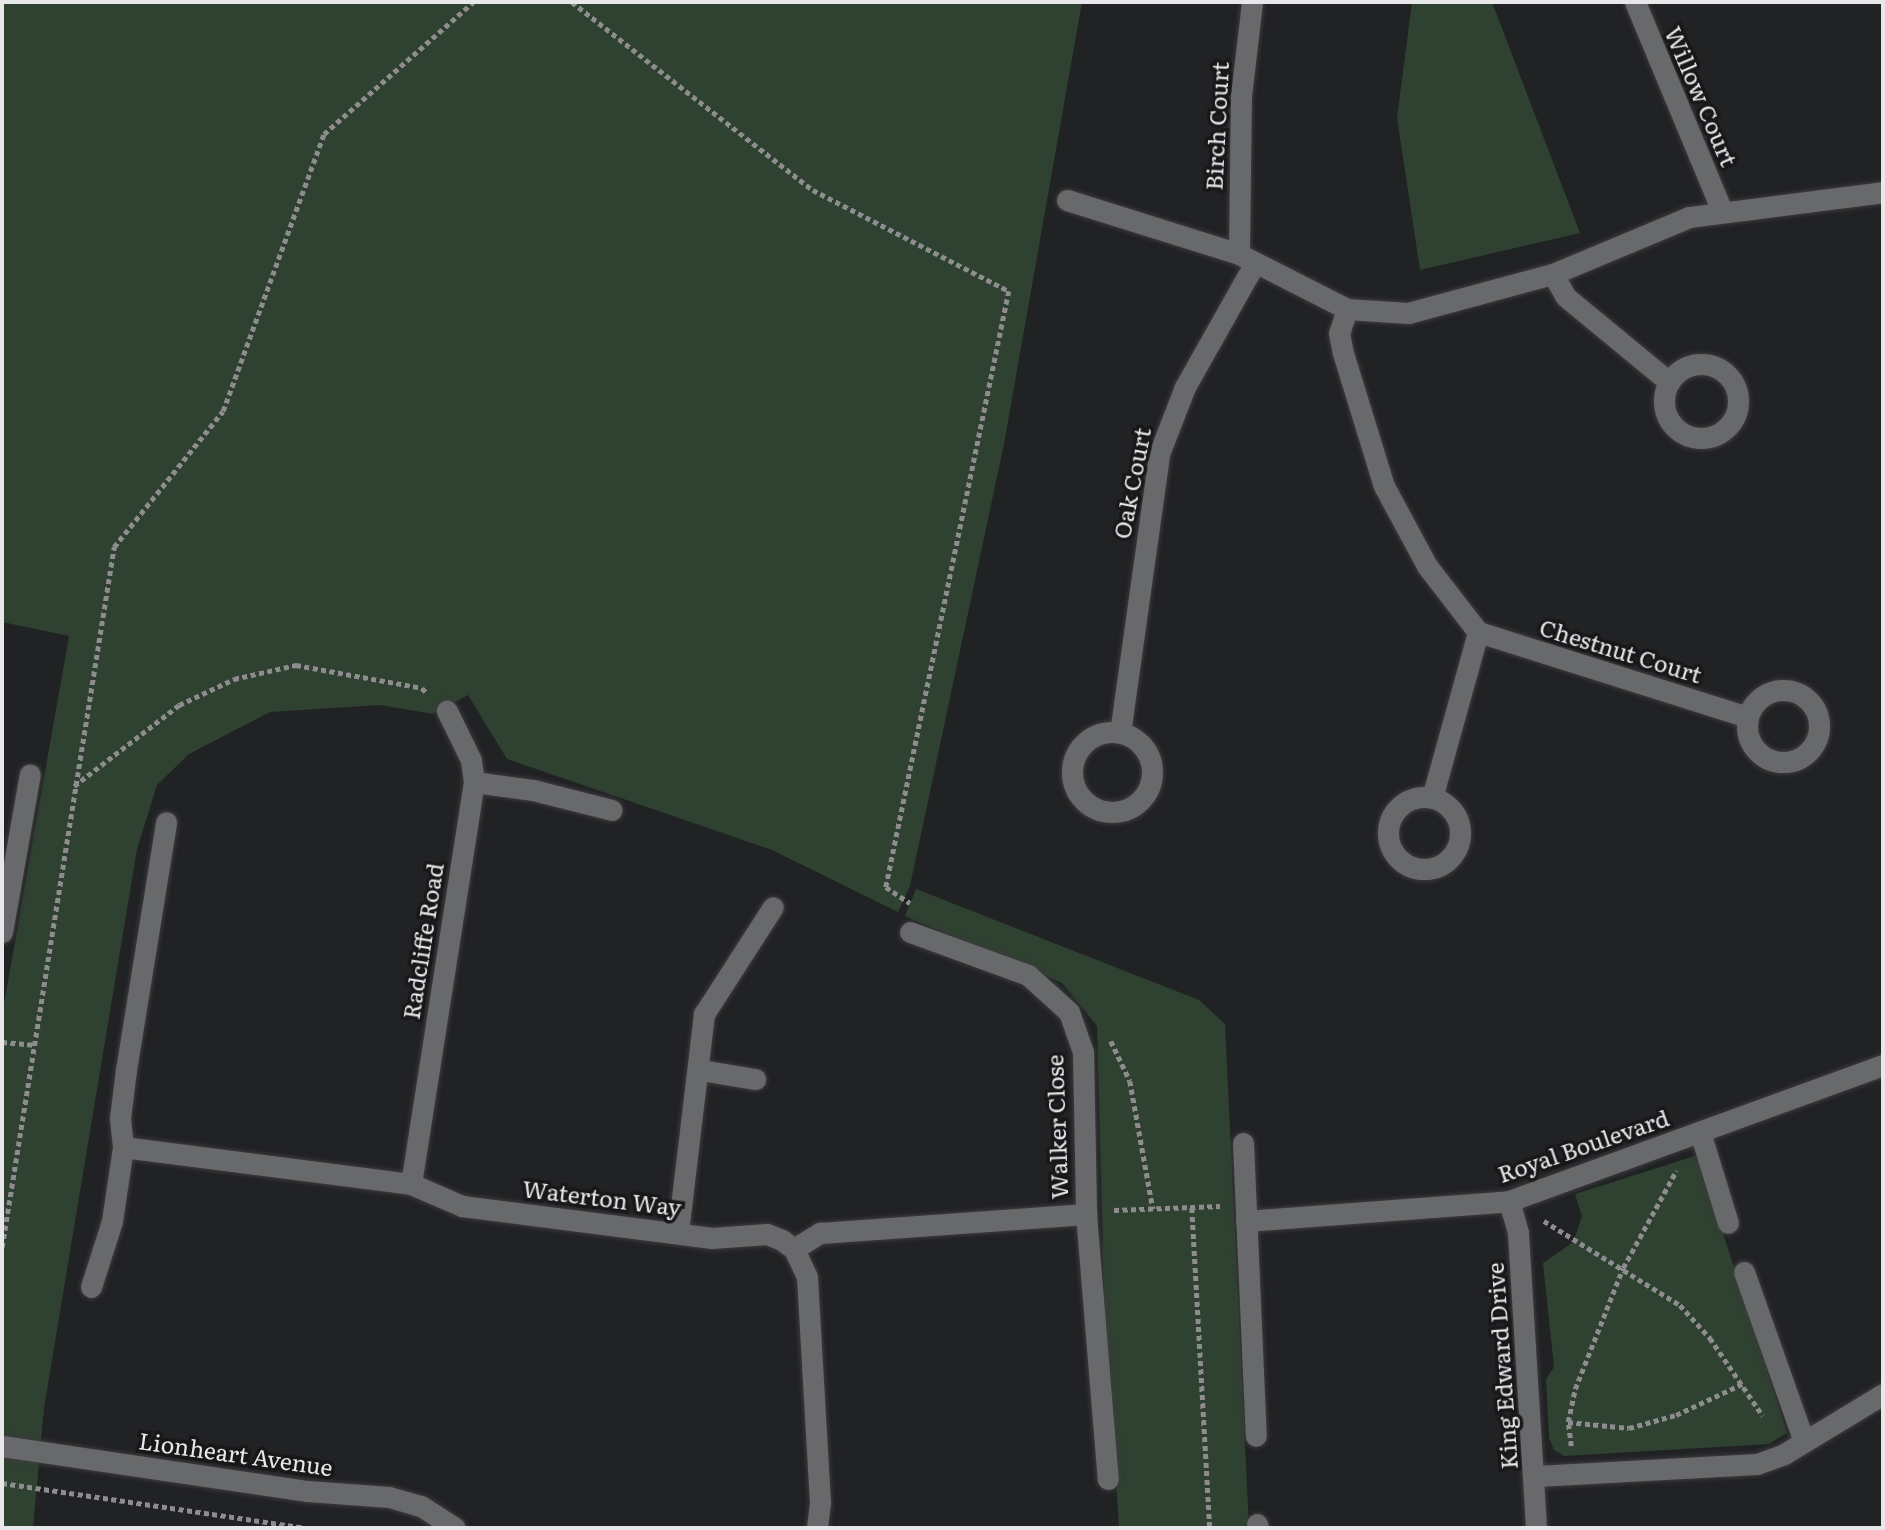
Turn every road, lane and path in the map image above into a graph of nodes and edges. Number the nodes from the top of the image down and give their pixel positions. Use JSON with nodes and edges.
{"nodes":[{"id":1,"x":473,"y":2,"type":"edge"},
{"id":2,"x":572,"y":2,"type":"edge"},
{"id":3,"x":1252,"y":2,"type":"edge"},
{"id":4,"x":1635,"y":2,"type":"edge"},
{"id":5,"x":1883,"y":192,"type":"edge"},
{"id":6,"x":1066,"y":200,"type":"dead end"},
{"id":7,"x":1722,"y":211,"type":"junction"},
{"id":8,"x":1247,"y":258,"type":"junction"},
{"id":9,"x":1553,"y":274,"type":"junction"},
{"id":10,"x":1347,"y":309,"type":"junction"},
{"id":11,"x":1670,"y":382,"type":"dead end"},
{"id":12,"x":1478,"y":632,"type":"junction"},
{"id":13,"x":447,"y":711,"type":"joint"},
{"id":14,"x":1748,"y":717,"type":"dead end"},
{"id":15,"x":1120,"y":733,"type":"dead end"},
{"id":16,"x":30,"y":774,"type":"dead end"},
{"id":17,"x":474,"y":782,"type":"junction"},
{"id":18,"x":74,"y":786,"type":"junction"},
{"id":19,"x":1432,"y":797,"type":"dead end"},
{"id":20,"x":612,"y":810,"type":"dead end"},
{"id":21,"x":166,"y":822,"type":"dead end"},
{"id":22,"x":773,"y":906,"type":"dead end"},
{"id":23,"x":920,"y":910,"type":"dead end"},
{"id":24,"x":2,"y":932,"type":"edge"},
{"id":25,"x":910,"y":932,"type":"dead end"},
{"id":26,"x":1106,"y":1029,"type":"dead end"},
{"id":27,"x":2,"y":1042,"type":"edge"},
{"id":28,"x":34,"y":1045,"type":"junction"},
{"id":29,"x":1883,"y":1065,"type":"edge"},
{"id":30,"x":701,"y":1070,"type":"junction"},
{"id":31,"x":755,"y":1079,"type":"dead end"},
{"id":32,"x":1700,"y":1132,"type":"junction"},
{"id":33,"x":1242,"y":1143,"type":"dead end"},
{"id":34,"x":123,"y":1147,"type":"junction"},
{"id":35,"x":411,"y":1184,"type":"junction"},
{"id":36,"x":1509,"y":1201,"type":"junction"},
{"id":37,"x":1192,"y":1208,"type":"junction"},
{"id":38,"x":1153,"y":1209,"type":"junction"},
{"id":39,"x":1246,"y":1212,"type":"junction"},
{"id":40,"x":1086,"y":1214,"type":"junction"},
{"id":41,"x":1728,"y":1223,"type":"dead end"},
{"id":42,"x":678,"y":1232,"type":"junction"},
{"id":43,"x":2,"y":1247,"type":"edge"},
{"id":44,"x":794,"y":1249,"type":"junction"},
{"id":45,"x":1623,"y":1268,"type":"junction"},
{"id":46,"x":1744,"y":1272,"type":"dead end"},
{"id":47,"x":91,"y":1287,"type":"dead end"},
{"id":48,"x":1742,"y":1384,"type":"junction"},
{"id":49,"x":1883,"y":1394,"type":"edge"},
{"id":50,"x":1568,"y":1422,"type":"junction"},
{"id":51,"x":1256,"y":1436,"type":"dead end"},
{"id":52,"x":1804,"y":1441,"type":"junction"},
{"id":53,"x":2,"y":1446,"type":"edge"},
{"id":54,"x":1784,"y":1454,"type":"junction"},
{"id":55,"x":1574,"y":1475,"type":"junction"},
{"id":56,"x":1536,"y":1476,"type":"junction"},
{"id":57,"x":1108,"y":1479,"type":"dead end"},
{"id":58,"x":2,"y":1483,"type":"edge"},
{"id":59,"x":304,"y":1528,"type":"edge"},
{"id":60,"x":455,"y":1528,"type":"edge"},
{"id":61,"x":817,"y":1528,"type":"edge"},
{"id":62,"x":1210,"y":1528,"type":"edge"},
{"id":63,"x":1536,"y":1528,"type":"edge"}],
"edges":[{"from":1,"to":18,"type":"path"},
{"from":2,"to":23,"type":"path"},
{"from":3,"to":8,"type":"street","name":"Birch Court"},
{"from":4,"to":7,"type":"street","name":"Willow Court"},
{"from":5,"to":7,"type":"street"},
{"from":6,"to":8,"type":"street"},
{"from":7,"to":9,"type":"street"},
{"from":8,"to":10,"type":"street"},
{"from":8,"to":15,"type":"street","name":"Oak Court"},
{"from":9,"to":10,"type":"street"},
{"from":9,"to":11,"type":"street"},
{"from":10,"to":12,"type":"street"},
{"from":12,"to":14,"type":"street","name":"Chestnut Court"},
{"from":12,"to":19,"type":"street"},
{"from":13,"to":17,"type":"street","name":"Radcliffe Road"},
{"from":13,"to":18,"type":"path"},
{"from":16,"to":24,"type":"street"},
{"from":17,"to":20,"type":"street"},
{"from":17,"to":35,"type":"street","name":"Radcliffe Road"},
{"from":18,"to":28,"type":"path"},
{"from":21,"to":34,"type":"street"},
{"from":22,"to":30,"type":"street"},
{"from":25,"to":40,"type":"street","name":"Walker Close"},
{"from":26,"to":38,"type":"path"},
{"from":27,"to":28,"type":"path"},
{"from":28,"to":43,"type":"path"},
{"from":29,"to":32,"type":"street","name":"Royal Boulevard"},
{"from":30,"to":31,"type":"street"},
{"from":30,"to":42,"type":"street"},
{"from":32,"to":36,"type":"street","name":"Royal Boulevard"},
{"from":32,"to":41,"type":"street"},
{"from":32,"to":45,"type":"path"},
{"from":33,"to":39,"type":"street"},
{"from":34,"to":35,"type":"street","name":"Waterton Way"},
{"from":34,"to":47,"type":"street"},
{"from":35,"to":42,"type":"street","name":"Waterton Way"},
{"from":36,"to":39,"type":"street","name":"Royal Boulevard"},
{"from":36,"to":45,"type":"path"},
{"from":36,"to":56,"type":"street","name":"King Edward Drive"},
{"from":37,"to":38,"type":"path"},
{"from":37,"to":39,"type":"path"},
{"from":37,"to":62,"type":"path"},
{"from":38,"to":40,"type":"path"},
{"from":39,"to":51,"type":"street"},
{"from":40,"to":44,"type":"street","name":"Walker Close"},
{"from":40,"to":57,"type":"street","name":"Walker Close"},
{"from":42,"to":44,"type":"street","name":"Waterton Way"},
{"from":44,"to":61,"type":"street"},
{"from":45,"to":48,"type":"path"},
{"from":45,"to":50,"type":"path"},
{"from":46,"to":52,"type":"street"},
{"from":48,"to":50,"type":"path"},
{"from":48,"to":54,"type":"path"},
{"from":49,"to":52,"type":"street"},
{"from":50,"to":55,"type":"path"},
{"from":52,"to":54,"type":"street"},
{"from":53,"to":60,"type":"street","name":"Lionheart Avenue"},
{"from":54,"to":55,"type":"street"},
{"from":55,"to":56,"type":"street"},
{"from":56,"to":63,"type":"street","name":"King Edward Drive"},
{"from":58,"to":59,"type":"path"}]}
